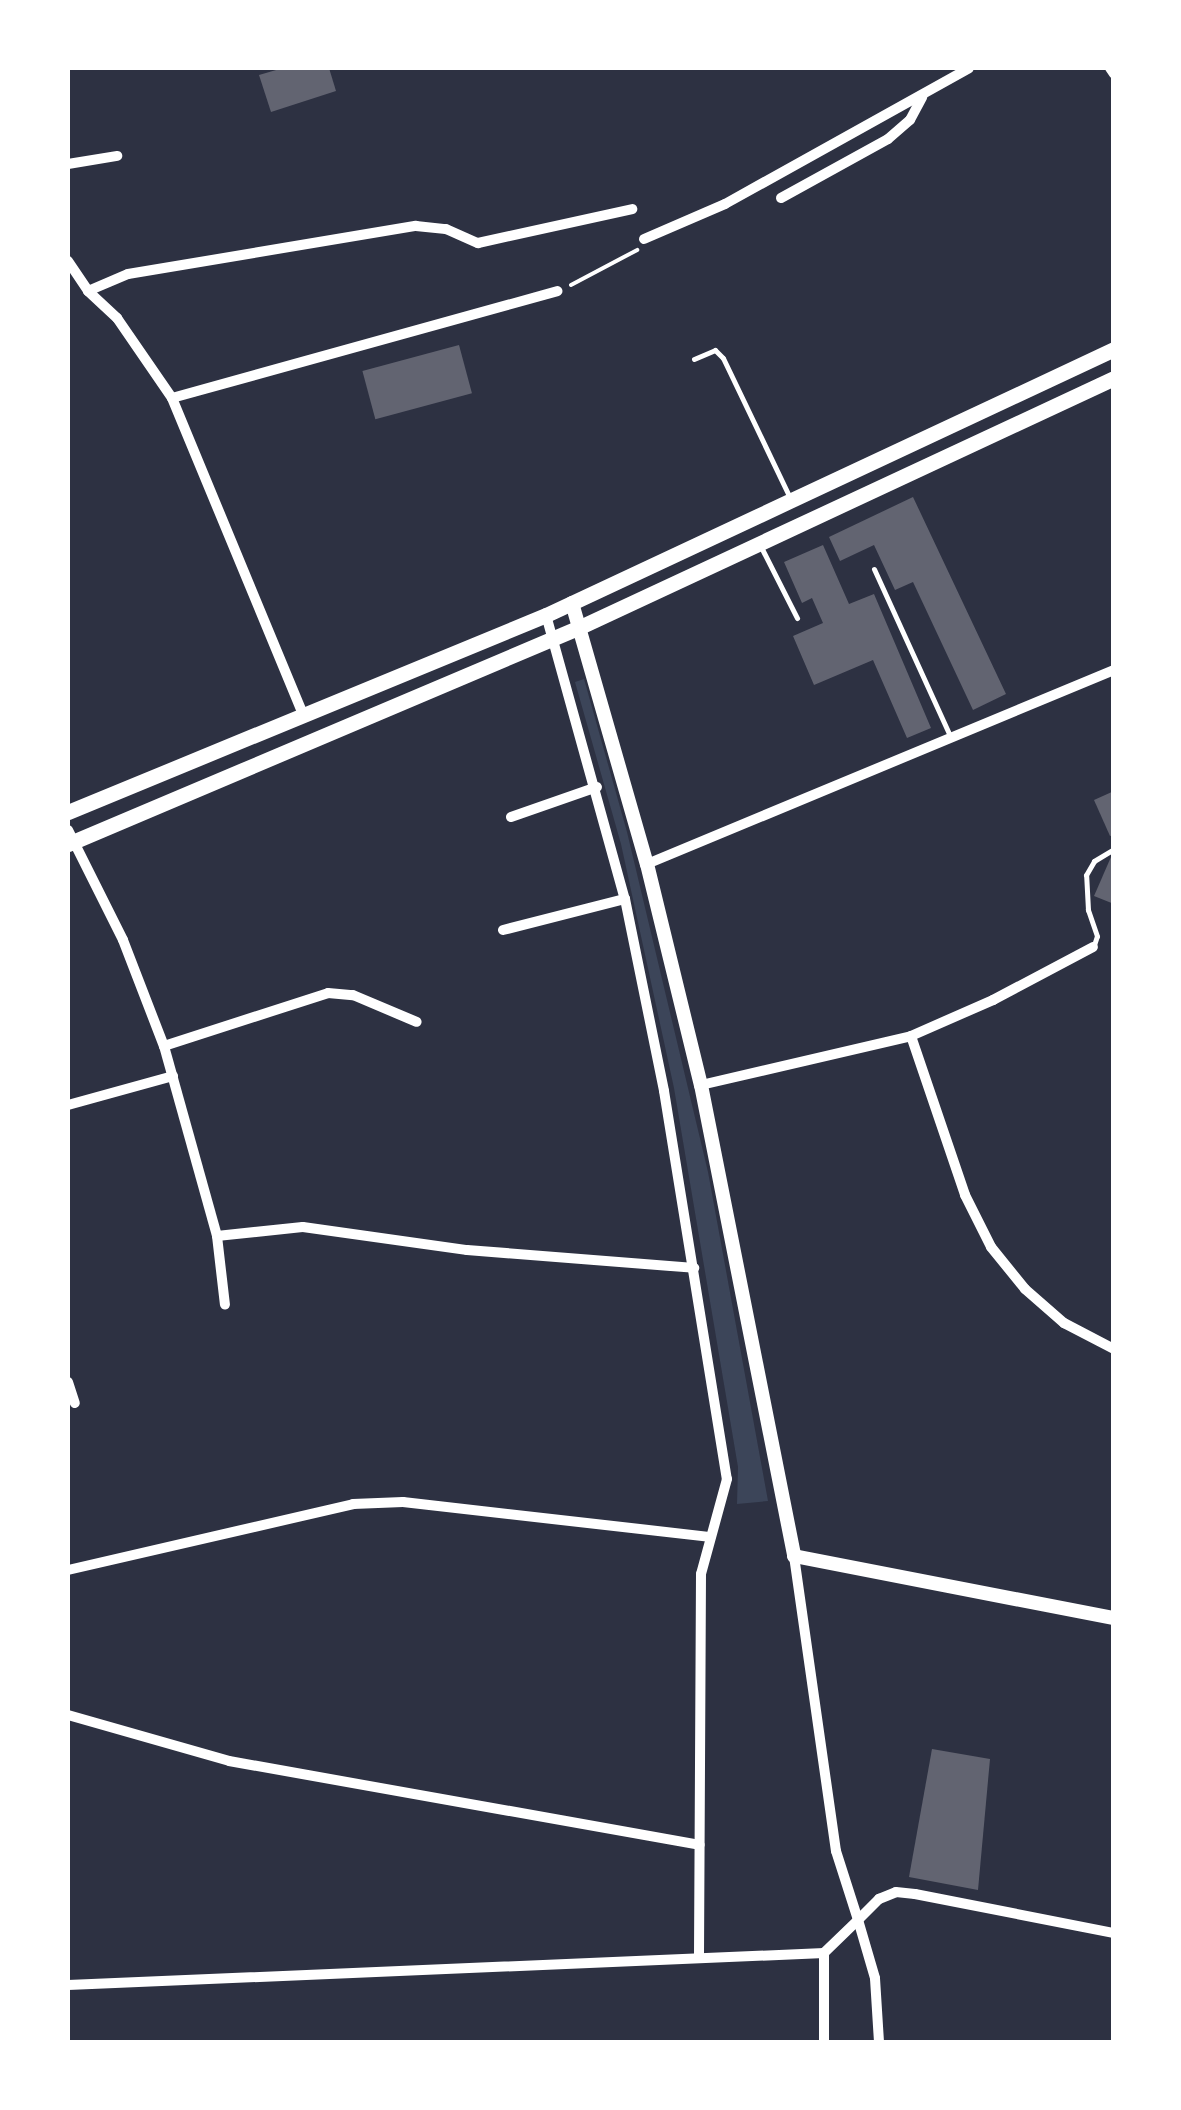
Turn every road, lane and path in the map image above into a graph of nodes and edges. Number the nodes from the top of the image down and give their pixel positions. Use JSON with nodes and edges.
{"nodes":[{"id":1,"x":968,"y":68,"type":"edge"},
{"id":2,"x":922,"y":97,"type":"junction"},
{"id":3,"x":117,"y":156,"type":"dead end"},
{"id":4,"x":68,"y":164,"type":"edge"},
{"id":5,"x":780,"y":198,"type":"dead end"},
{"id":6,"x":632,"y":209,"type":"dead end"},
{"id":7,"x":644,"y":239,"type":"joint"},
{"id":8,"x":68,"y":260,"type":"edge"},
{"id":9,"x":557,"y":290,"type":"joint"},
{"id":10,"x":88,"y":291,"type":"junction"},
{"id":11,"x":1114,"y":348,"type":"edge"},
{"id":12,"x":694,"y":359,"type":"dead end"},
{"id":13,"x":1114,"y":378,"type":"edge"},
{"id":14,"x":172,"y":398,"type":"junction"},
{"id":15,"x":790,"y":499,"type":"junction"},
{"id":16,"x":759,"y":543,"type":"junction"},
{"id":17,"x":874,"y":570,"type":"dead end"},
{"id":18,"x":572,"y":604,"type":"junction"},
{"id":19,"x":546,"y":615,"type":"junction"},
{"id":20,"x":797,"y":618,"type":"dead end"},
{"id":21,"x":580,"y":627,"type":"junction"},
{"id":22,"x":555,"y":638,"type":"junction"},
{"id":23,"x":1114,"y":670,"type":"edge"},
{"id":24,"x":304,"y":717,"type":"junction"},
{"id":25,"x":951,"y":738,"type":"junction"},
{"id":26,"x":596,"y":787,"type":"junction"},
{"id":27,"x":68,"y":812,"type":"edge"},
{"id":28,"x":512,"y":817,"type":"dead end"},
{"id":29,"x":69,"y":838,"type":"edge"},
{"id":30,"x":1114,"y":850,"type":"edge"},
{"id":31,"x":647,"y":864,"type":"junction"},
{"id":32,"x":625,"y":899,"type":"junction"},
{"id":33,"x":502,"y":930,"type":"dead end"},
{"id":34,"x":1093,"y":947,"type":"joint"},
{"id":35,"x":418,"y":1022,"type":"dead end"},
{"id":36,"x":911,"y":1036,"type":"junction"},
{"id":37,"x":164,"y":1046,"type":"junction"},
{"id":38,"x":173,"y":1076,"type":"junction"},
{"id":39,"x":701,"y":1085,"type":"junction"},
{"id":40,"x":68,"y":1105,"type":"edge"},
{"id":41,"x":217,"y":1236,"type":"junction"},
{"id":42,"x":694,"y":1268,"type":"junction"},
{"id":43,"x":225,"y":1305,"type":"dead end"},
{"id":44,"x":1114,"y":1350,"type":"edge"},
{"id":45,"x":68,"y":1382,"type":"edge"},
{"id":46,"x":74,"y":1404,"type":"dead end"},
{"id":47,"x":708,"y":1537,"type":"junction"},
{"id":48,"x":794,"y":1556,"type":"junction"},
{"id":49,"x":68,"y":1570,"type":"edge"},
{"id":50,"x":1114,"y":1618,"type":"edge"},
{"id":51,"x":68,"y":1715,"type":"edge"},
{"id":52,"x":700,"y":1845,"type":"junction"},
{"id":53,"x":858,"y":1920,"type":"junction"},
{"id":54,"x":1114,"y":1933,"type":"edge"},
{"id":55,"x":824,"y":1953,"type":"junction"},
{"id":56,"x":700,"y":1955,"type":"junction"},
{"id":57,"x":68,"y":1985,"type":"edge"},
{"id":58,"x":824,"y":2042,"type":"edge"},
{"id":59,"x":879,"y":2042,"type":"edge"}],
"edges":[{"from":1,"to":2,"type":"street"},
{"from":2,"to":5,"type":"street"},
{"from":2,"to":7,"type":"street"},
{"from":3,"to":4,"type":"street"},
{"from":6,"to":10,"type":"street"},
{"from":7,"to":9,"type":"path"},
{"from":8,"to":10,"type":"street"},
{"from":9,"to":14,"type":"street"},
{"from":10,"to":14,"type":"street"},
{"from":11,"to":15,"type":"main road"},
{"from":12,"to":15,"type":"lane"},
{"from":13,"to":16,"type":"main road"},
{"from":14,"to":24,"type":"street"},
{"from":15,"to":18,"type":"main road"},
{"from":16,"to":20,"type":"lane"},
{"from":16,"to":21,"type":"main road"},
{"from":17,"to":25,"type":"lane"},
{"from":18,"to":19,"type":"main road"},
{"from":18,"to":21,"type":"street"},
{"from":19,"to":22,"type":"street"},
{"from":19,"to":24,"type":"main road"},
{"from":21,"to":22,"type":"main road"},
{"from":21,"to":31,"type":"street"},
{"from":22,"to":26,"type":"street"},
{"from":22,"to":29,"type":"main road"},
{"from":23,"to":25,"type":"street"},
{"from":24,"to":27,"type":"main road"},
{"from":25,"to":31,"type":"street"},
{"from":26,"to":28,"type":"street"},
{"from":26,"to":32,"type":"street"},
{"from":29,"to":37,"type":"street"},
{"from":30,"to":34,"type":"lane"},
{"from":31,"to":39,"type":"street"},
{"from":32,"to":33,"type":"street"},
{"from":32,"to":42,"type":"street"},
{"from":34,"to":36,"type":"street"},
{"from":35,"to":37,"type":"street"},
{"from":36,"to":39,"type":"street"},
{"from":36,"to":44,"type":"street"},
{"from":37,"to":38,"type":"street"},
{"from":38,"to":40,"type":"street"},
{"from":38,"to":41,"type":"street"},
{"from":39,"to":48,"type":"street"},
{"from":41,"to":42,"type":"street"},
{"from":41,"to":43,"type":"street"},
{"from":42,"to":47,"type":"street"},
{"from":45,"to":46,"type":"street"},
{"from":47,"to":49,"type":"street"},
{"from":47,"to":52,"type":"street"},
{"from":48,"to":50,"type":"street"},
{"from":48,"to":53,"type":"street"},
{"from":51,"to":52,"type":"street"},
{"from":52,"to":56,"type":"street"},
{"from":53,"to":54,"type":"street"},
{"from":53,"to":55,"type":"street"},
{"from":53,"to":59,"type":"street"},
{"from":55,"to":56,"type":"street"},
{"from":55,"to":58,"type":"street"},
{"from":56,"to":57,"type":"street"}]}
